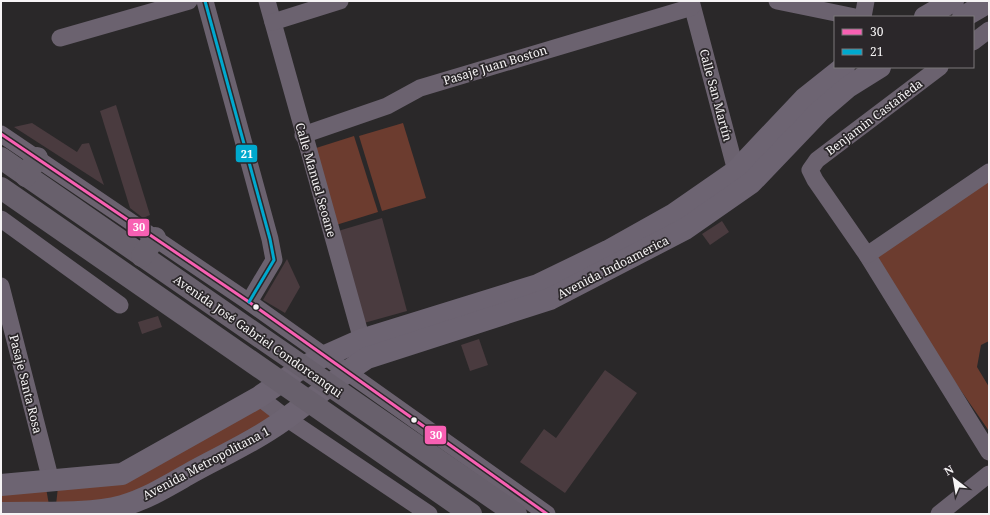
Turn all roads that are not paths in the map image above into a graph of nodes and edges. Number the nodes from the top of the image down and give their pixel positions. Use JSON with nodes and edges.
{"nodes":[{"id":1,"x":189,"y":1,"type":"edge"},
{"id":2,"x":204,"y":1,"type":"edge"},
{"id":3,"x":267,"y":1,"type":"edge"},
{"id":4,"x":340,"y":1,"type":"edge"},
{"id":5,"x":777,"y":1,"type":"edge"},
{"id":6,"x":866,"y":1,"type":"edge"},
{"id":7,"x":953,"y":1,"type":"edge"},
{"id":8,"x":989,"y":2,"type":"edge"},
{"id":9,"x":691,"y":4,"type":"edge"},
{"id":10,"x":850,"y":16,"type":"edge"},
{"id":11,"x":863,"y":16,"type":"edge"},
{"id":12,"x":927,"y":16,"type":"edge"},
{"id":13,"x":965,"y":16,"type":"edge"},
{"id":14,"x":273,"y":22,"type":"junction"},
{"id":15,"x":989,"y":30,"type":"edge"},
{"id":16,"x":60,"y":38,"type":"dead end"},
{"id":17,"x":974,"y":41,"type":"edge"},
{"id":18,"x":843,"y":68,"type":"edge"},
{"id":19,"x":878,"y":68,"type":"edge"},
{"id":20,"x":939,"y":68,"type":"edge"},
{"id":21,"x":1,"y":134,"type":"edge"},
{"id":22,"x":303,"y":135,"type":"junction"},
{"id":23,"x":1,"y":158,"type":"edge"},
{"id":24,"x":32,"y":167,"type":"junction"},
{"id":25,"x":989,"y":172,"type":"edge"},
{"id":26,"x":742,"y":178,"type":"junction"},
{"id":27,"x":1,"y":188,"type":"edge"},
{"id":28,"x":1,"y":219,"type":"edge"},
{"id":29,"x":155,"y":238,"type":"junction"},
{"id":30,"x":867,"y":255,"type":"junction"},
{"id":31,"x":142,"y":256,"type":"junction"},
{"id":32,"x":1,"y":286,"type":"edge"},
{"id":33,"x":248,"y":302,"type":"junction"},
{"id":34,"x":120,"y":305,"type":"dead end"},
{"id":35,"x":364,"y":349,"type":"junction"},
{"id":36,"x":325,"y":356,"type":"junction"},
{"id":37,"x":303,"y":367,"type":"junction"},
{"id":38,"x":346,"y":371,"type":"junction"},
{"id":39,"x":282,"y":382,"type":"junction"},
{"id":40,"x":330,"y":385,"type":"junction"},
{"id":41,"x":259,"y":397,"type":"junction"},
{"id":42,"x":309,"y":402,"type":"junction"},
{"id":43,"x":286,"y":418,"type":"junction"},
{"id":44,"x":989,"y":452,"type":"edge"},
{"id":45,"x":989,"y":474,"type":"edge"},
{"id":46,"x":51,"y":481,"type":"junction"},
{"id":47,"x":1,"y":485,"type":"edge"},
{"id":48,"x":5,"y":513,"type":"edge"},
{"id":49,"x":33,"y":513,"type":"edge"},
{"id":50,"x":428,"y":514,"type":"edge"},
{"id":51,"x":471,"y":514,"type":"edge"},
{"id":52,"x":516,"y":514,"type":"edge"},
{"id":53,"x":547,"y":514,"type":"edge"},
{"id":54,"x":939,"y":514,"type":"edge"}],
"edges":[{"from":1,"to":16,"type":"street"},
{"from":2,"to":33,"type":"street"},
{"from":3,"to":14,"type":"street","name":"Calle Manuel Seoane"},
{"from":4,"to":14,"type":"street"},
{"from":5,"to":10,"type":"street"},
{"from":6,"to":11,"type":"street"},
{"from":7,"to":12,"type":"main road"},
{"from":8,"to":13,"type":"main road"},
{"from":9,"to":22,"type":"street","name":"Pasaje Juan Boston"},
{"from":9,"to":26,"type":"street","name":"Calle San Martín"},
{"from":14,"to":22,"type":"street","name":"Calle Manuel Seoane"},
{"from":15,"to":17,"type":"street"},
{"from":18,"to":26,"type":"main road","name":"Avenida Indoamerica"},
{"from":19,"to":26,"type":"main road","name":"Avenida Indoamerica"},
{"from":20,"to":30,"type":"street","name":"Benjamin Castañeda"},
{"from":21,"to":24,"type":"street"},
{"from":22,"to":35,"type":"street","name":"Calle Manuel Seoane"},
{"from":23,"to":24,"type":"highway","name":"Avenida José Gabriel Condorcanqui"},
{"from":24,"to":29,"type":"street"},
{"from":24,"to":31,"type":"highway","name":"Avenida José Gabriel Condorcanqui"},
{"from":25,"to":30,"type":"street"},
{"from":26,"to":35,"type":"main road","name":"Avenida Indoamerica"},
{"from":27,"to":39,"type":"highway","name":"Avenida José Gabriel Condorcanqui"},
{"from":28,"to":34,"type":"street"},
{"from":29,"to":31,"type":"highway"},
{"from":29,"to":33,"type":"street"},
{"from":30,"to":44,"type":"street"},
{"from":31,"to":37,"type":"highway","name":"Avenida José Gabriel Condorcanqui"},
{"from":32,"to":46,"type":"street","name":"Pasaje Santa Rosa"},
{"from":33,"to":36,"type":"street"},
{"from":35,"to":36,"type":"main road","name":"Avenida Indoamerica"},
{"from":35,"to":38,"type":"main road","name":"Avenida Indoamerica"},
{"from":36,"to":37,"type":"main road","name":"Avenida Indoamerica"},
{"from":36,"to":38,"type":"street"},
{"from":37,"to":39,"type":"main road","name":"Avenida Indoamerica"},
{"from":37,"to":40,"type":"highway","name":"Avenida José Gabriel Condorcanqui"},
{"from":38,"to":40,"type":"main road","name":"Avenida Indoamerica"},
{"from":38,"to":53,"type":"street"},
{"from":39,"to":41,"type":"main road"},
{"from":39,"to":42,"type":"highway","name":"Avenida José Gabriel Condorcanqui"},
{"from":40,"to":42,"type":"main road","name":"Avenida Indoamerica"},
{"from":40,"to":52,"type":"highway","name":"Avenida José Gabriel Condorcanqui"},
{"from":41,"to":43,"type":"street"},
{"from":41,"to":46,"type":"main road"},
{"from":42,"to":43,"type":"main road","name":"Avenida Metropolitana 1"},
{"from":42,"to":51,"type":"highway","name":"Avenida José Gabriel Condorcanqui"},
{"from":43,"to":49,"type":"main road","name":"Avenida Metropolitana 1"},
{"from":43,"to":50,"type":"street"},
{"from":45,"to":54,"type":"street"},
{"from":46,"to":47,"type":"main road"},
{"from":48,"to":49,"type":"main road","name":"Avenida Metropolitana 1"}]}
